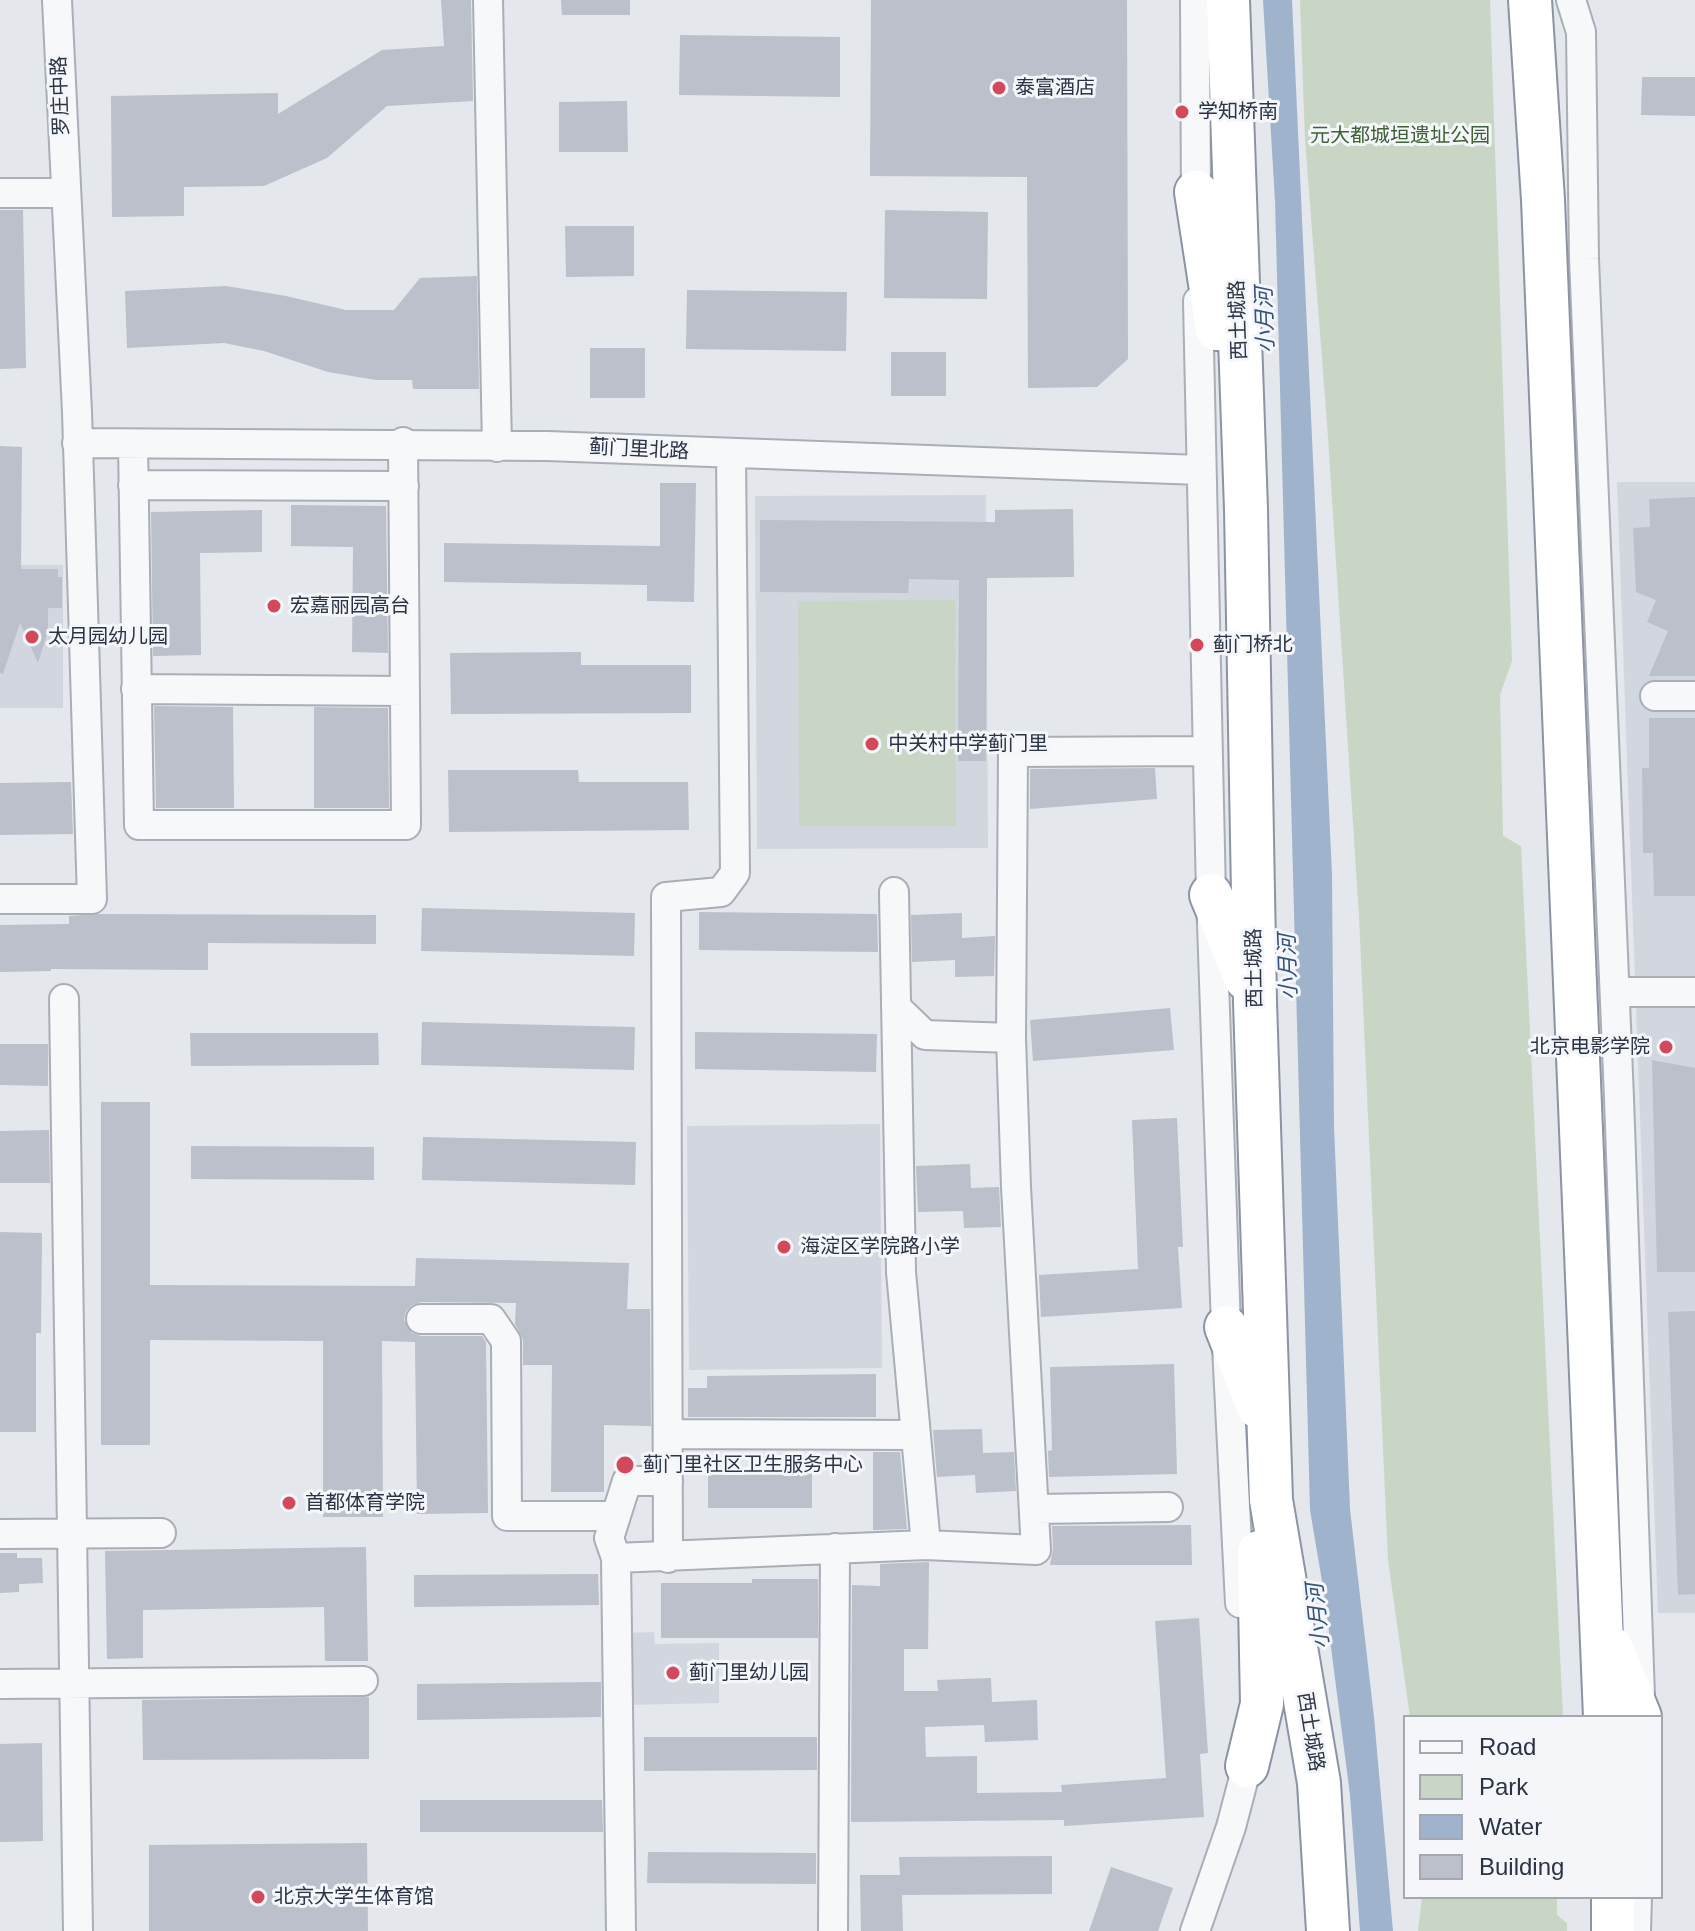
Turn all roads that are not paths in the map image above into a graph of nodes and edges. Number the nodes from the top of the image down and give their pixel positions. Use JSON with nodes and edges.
{"nodes":[{"id":1,"x":57,"y":0,"type":"edge"},
{"id":2,"x":488,"y":0,"type":"edge"},
{"id":3,"x":1195,"y":0,"type":"edge"},
{"id":4,"x":1228,"y":0,"type":"edge"},
{"id":5,"x":1530,"y":0,"type":"edge"},
{"id":6,"x":1557,"y":0,"type":"edge"},
{"id":7,"x":1571,"y":0,"type":"edge"},
{"id":8,"x":1196,"y":192,"type":"junction"},
{"id":9,"x":0,"y":193,"type":"edge"},
{"id":10,"x":64,"y":193,"type":"junction"},
{"id":11,"x":1543,"y":200,"type":"junction"},
{"id":12,"x":403,"y":442,"type":"dead end"},
{"id":13,"x":77,"y":443,"type":"junction"},
{"id":14,"x":133,"y":444,"type":"junction"},
{"id":15,"x":497,"y":447,"type":"junction"},
{"id":16,"x":731,"y":454,"type":"junction"},
{"id":17,"x":1200,"y":470,"type":"junction"},
{"id":18,"x":133,"y":485,"type":"junction"},
{"id":19,"x":404,"y":486,"type":"junction"},
{"id":20,"x":1246,"y":509,"type":"junction"},
{"id":21,"x":136,"y":689,"type":"junction"},
{"id":22,"x":405,"y":691,"type":"junction"},
{"id":23,"x":1655,"y":696,"type":"dead end"},
{"id":24,"x":1695,"y":696,"type":"edge"},
{"id":25,"x":1207,"y":751,"type":"junction"},
{"id":26,"x":894,"y":892,"type":"dead end"},
{"id":27,"x":1211,"y":895,"type":"junction"},
{"id":28,"x":0,"y":899,"type":"edge"},
{"id":29,"x":1615,"y":992,"type":"junction"},
{"id":30,"x":1695,"y":992,"type":"edge"},
{"id":31,"x":64,"y":999,"type":"dead end"},
{"id":32,"x":1255,"y":1002,"type":"junction"},
{"id":33,"x":896,"y":1007,"type":"junction"},
{"id":34,"x":1011,"y":1038,"type":"junction"},
{"id":35,"x":421,"y":1319,"type":"dead end"},
{"id":36,"x":1226,"y":1327,"type":"junction"},
{"id":37,"x":1268,"y":1433,"type":"junction"},
{"id":38,"x":668,"y":1434,"type":"junction"},
{"id":39,"x":915,"y":1435,"type":"junction"},
{"id":40,"x":668,"y":1481,"type":"junction"},
{"id":41,"x":1271,"y":1500,"type":"junction"},
{"id":42,"x":1168,"y":1507,"type":"dead end"},
{"id":43,"x":1035,"y":1509,"type":"junction"},
{"id":44,"x":616,"y":1516,"type":"junction"},
{"id":45,"x":72,"y":1533,"type":"junction"},
{"id":46,"x":161,"y":1533,"type":"dead end"},
{"id":47,"x":0,"y":1534,"type":"edge"},
{"id":48,"x":926,"y":1545,"type":"junction"},
{"id":49,"x":835,"y":1548,"type":"junction"},
{"id":50,"x":616,"y":1558,"type":"junction"},
{"id":51,"x":668,"y":1558,"type":"junction"},
{"id":52,"x":1601,"y":1620,"type":"junction"},
{"id":53,"x":363,"y":1681,"type":"dead end"},
{"id":54,"x":74,"y":1682,"type":"junction"},
{"id":55,"x":0,"y":1684,"type":"edge"},
{"id":56,"x":1605,"y":1715,"type":"edge"},
{"id":57,"x":1640,"y":1715,"type":"edge"},
{"id":58,"x":1641,"y":1715,"type":"edge"},
{"id":59,"x":1247,"y":1766,"type":"junction"},
{"id":60,"x":78,"y":1931,"type":"edge"},
{"id":61,"x":621,"y":1931,"type":"edge"},
{"id":62,"x":833,"y":1931,"type":"edge"},
{"id":63,"x":1195,"y":1931,"type":"edge"},
{"id":64,"x":1328,"y":1931,"type":"edge"}],
"edges":[{"from":1,"to":10,"type":"street","name":"罗庄中路"},
{"from":2,"to":15,"type":"street"},
{"from":3,"to":8,"type":"street","name":"西土城路"},
{"from":4,"to":20,"type":"highway","name":"西土城路"},
{"from":5,"to":11,"type":"highway"},
{"from":6,"to":11,"type":"highway"},
{"from":7,"to":29,"type":"street"},
{"from":8,"to":17,"type":"street","name":"西土城路"},
{"from":8,"to":20,"type":"highway"},
{"from":9,"to":10,"type":"street"},
{"from":10,"to":13,"type":"street","name":"罗庄中路"},
{"from":11,"to":52,"type":"highway"},
{"from":12,"to":19,"type":"street"},
{"from":13,"to":14,"type":"street","name":"蓟门里北路"},
{"from":13,"to":28,"type":"street","name":"罗庄中路"},
{"from":14,"to":15,"type":"street","name":"蓟门里北路"},
{"from":14,"to":18,"type":"street"},
{"from":15,"to":16,"type":"street","name":"蓟门里北路"},
{"from":16,"to":17,"type":"street","name":"蓟门里北路"},
{"from":16,"to":38,"type":"street"},
{"from":17,"to":25,"type":"street","name":"西土城路"},
{"from":18,"to":19,"type":"street"},
{"from":18,"to":21,"type":"street"},
{"from":19,"to":22,"type":"street"},
{"from":20,"to":32,"type":"highway","name":"西土城路"},
{"from":21,"to":22,"type":"street"},
{"from":21,"to":22,"type":"street"},
{"from":23,"to":24,"type":"street"},
{"from":25,"to":27,"type":"street","name":"西土城路"},
{"from":25,"to":34,"type":"street"},
{"from":26,"to":33,"type":"street"},
{"from":27,"to":32,"type":"highway"},
{"from":27,"to":36,"type":"street","name":"西土城路"},
{"from":29,"to":30,"type":"street"},
{"from":29,"to":58,"type":"street"},
{"from":31,"to":45,"type":"street"},
{"from":32,"to":37,"type":"highway","name":"西土城路"},
{"from":33,"to":34,"type":"street"},
{"from":33,"to":39,"type":"street"},
{"from":34,"to":43,"type":"street"},
{"from":35,"to":44,"type":"street"},
{"from":36,"to":37,"type":"highway"},
{"from":36,"to":59,"type":"street","name":"西土城路"},
{"from":37,"to":41,"type":"highway","name":"西土城路"},
{"from":38,"to":39,"type":"street"},
{"from":38,"to":40,"type":"street"},
{"from":39,"to":48,"type":"street"},
{"from":40,"to":44,"type":"street"},
{"from":40,"to":51,"type":"street"},
{"from":41,"to":59,"type":"highway"},
{"from":41,"to":64,"type":"highway","name":"西土城路"},
{"from":42,"to":43,"type":"street"},
{"from":43,"to":48,"type":"street"},
{"from":44,"to":50,"type":"street"},
{"from":45,"to":46,"type":"street"},
{"from":45,"to":47,"type":"street"},
{"from":45,"to":54,"type":"street"},
{"from":48,"to":49,"type":"street"},
{"from":49,"to":51,"type":"street"},
{"from":49,"to":62,"type":"street"},
{"from":50,"to":51,"type":"street"},
{"from":50,"to":61,"type":"street"},
{"from":52,"to":56,"type":"highway"},
{"from":52,"to":57,"type":"highway"},
{"from":53,"to":54,"type":"street"},
{"from":54,"to":55,"type":"street"},
{"from":54,"to":60,"type":"street"},
{"from":59,"to":63,"type":"street","name":"西土城路"}]}
